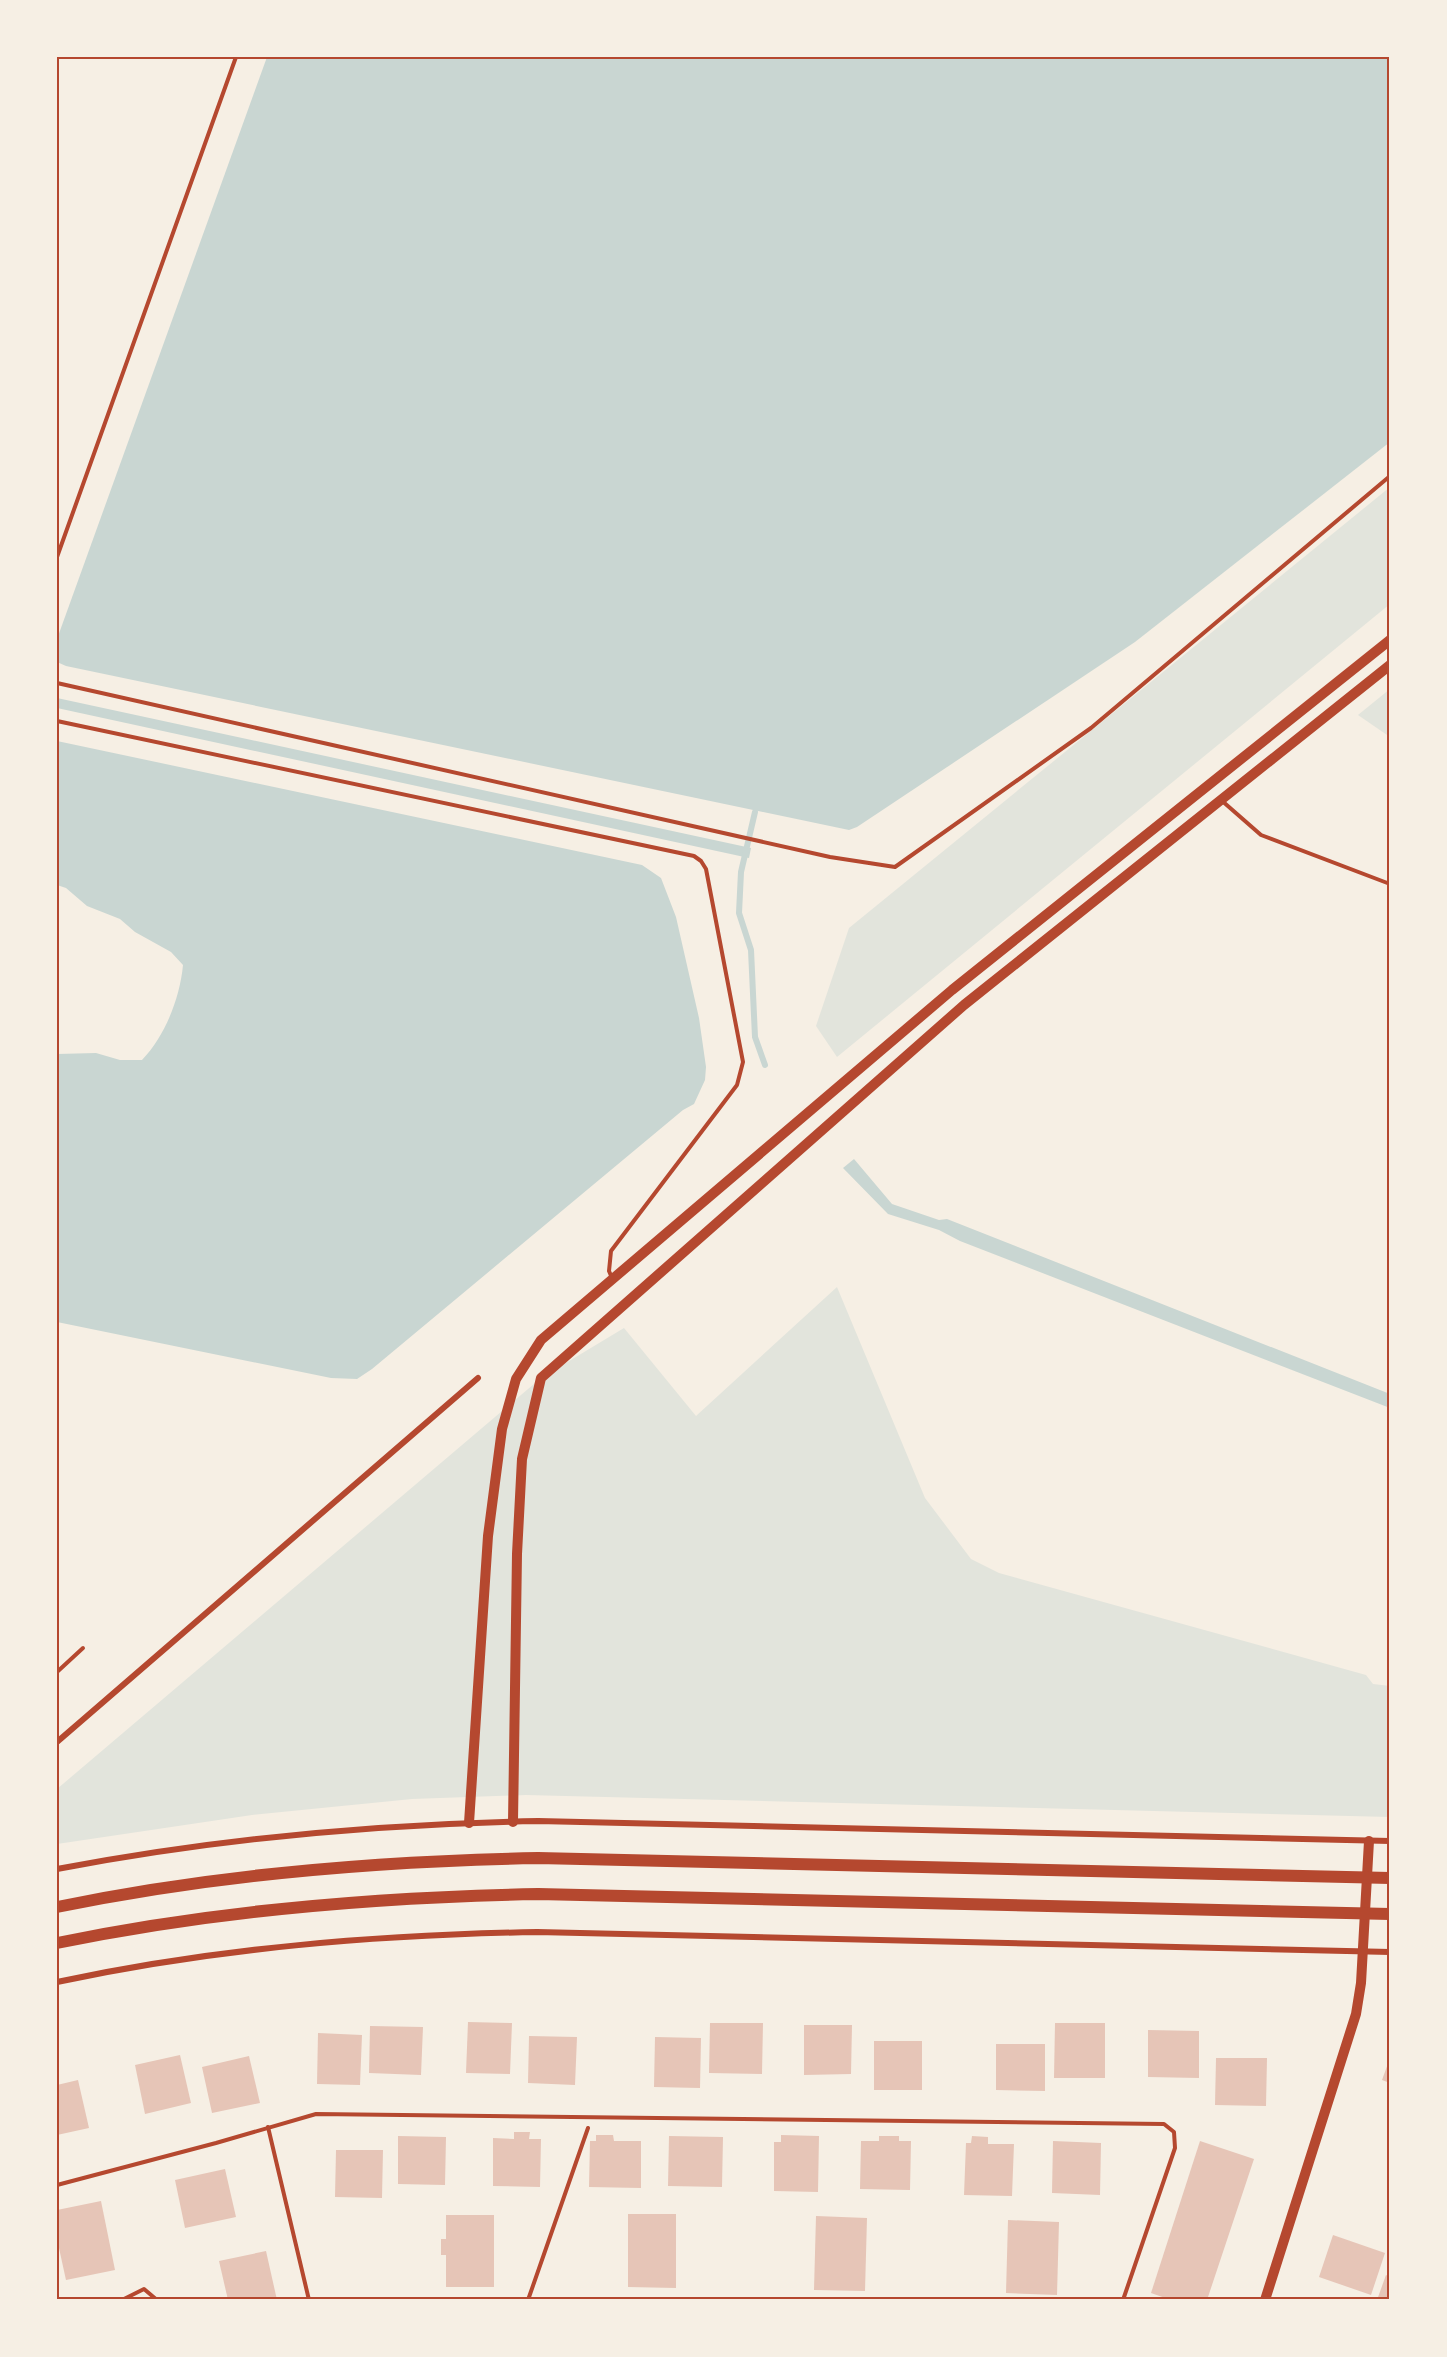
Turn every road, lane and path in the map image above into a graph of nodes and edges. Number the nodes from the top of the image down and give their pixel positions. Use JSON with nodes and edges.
{"nodes":[{"id":1,"x":236,"y":57,"type":"edge"},
{"id":2,"x":1390,"y":476,"type":"edge"},
{"id":3,"x":57,"y":557,"type":"edge"},
{"id":4,"x":1390,"y":640,"type":"edge"},
{"id":5,"x":1390,"y":665,"type":"edge"},
{"id":6,"x":57,"y":683,"type":"edge"},
{"id":7,"x":57,"y":721,"type":"edge"},
{"id":8,"x":1221,"y":800,"type":"junction"},
{"id":9,"x":1390,"y":884,"type":"edge"},
{"id":10,"x":612,"y":1279,"type":"junction"},
{"id":11,"x":478,"y":1378,"type":"dead end"},
{"id":12,"x":83,"y":1648,"type":"dead end"},
{"id":13,"x":57,"y":1672,"type":"edge"},
{"id":14,"x":57,"y":1742,"type":"edge"},
{"id":15,"x":513,"y":1822,"type":"junction"},
{"id":16,"x":469,"y":1823,"type":"junction"},
{"id":17,"x":1370,"y":1841,"type":"junction"},
{"id":18,"x":1390,"y":1841,"type":"edge"},
{"id":19,"x":57,"y":1869,"type":"edge"},
{"id":20,"x":1367,"y":1878,"type":"junction"},
{"id":21,"x":1390,"y":1878,"type":"edge"},
{"id":22,"x":57,"y":1907,"type":"edge"},
{"id":23,"x":1365,"y":1914,"type":"junction"},
{"id":24,"x":1390,"y":1914,"type":"edge"},
{"id":25,"x":57,"y":1943,"type":"edge"},
{"id":26,"x":1363,"y":1951,"type":"junction"},
{"id":27,"x":1390,"y":1952,"type":"edge"},
{"id":28,"x":57,"y":1982,"type":"edge"},
{"id":29,"x":591,"y":2118,"type":"junction"},
{"id":30,"x":268,"y":2127,"type":"junction"},
{"id":31,"x":57,"y":2185,"type":"edge"},
{"id":32,"x":122,"y":2300,"type":"edge"},
{"id":33,"x":157,"y":2300,"type":"edge"},
{"id":34,"x":309,"y":2300,"type":"edge"},
{"id":35,"x":528,"y":2300,"type":"edge"},
{"id":36,"x":1123,"y":2300,"type":"edge"},
{"id":37,"x":1265,"y":2300,"type":"edge"}],
"edges":[{"from":1,"to":3,"type":"lane"},
{"from":2,"to":6,"type":"lane"},
{"from":4,"to":10,"type":"street"},
{"from":5,"to":8,"type":"street"},
{"from":7,"to":10,"type":"lane"},
{"from":8,"to":9,"type":"lane"},
{"from":8,"to":15,"type":"street"},
{"from":10,"to":16,"type":"street"},
{"from":11,"to":14,"type":"street"},
{"from":12,"to":13,"type":"lane"},
{"from":15,"to":16,"type":"street"},
{"from":15,"to":17,"type":"street"},
{"from":16,"to":19,"type":"street"},
{"from":17,"to":18,"type":"street"},
{"from":17,"to":20,"type":"street"},
{"from":20,"to":21,"type":"main road"},
{"from":20,"to":22,"type":"main road"},
{"from":20,"to":23,"type":"street"},
{"from":23,"to":24,"type":"main road"},
{"from":23,"to":25,"type":"main road"},
{"from":23,"to":26,"type":"street"},
{"from":26,"to":27,"type":"street"},
{"from":26,"to":28,"type":"street"},
{"from":26,"to":37,"type":"street"},
{"from":29,"to":30,"type":"lane"},
{"from":29,"to":35,"type":"path"},
{"from":29,"to":36,"type":"lane"},
{"from":30,"to":31,"type":"lane"},
{"from":30,"to":34,"type":"lane"},
{"from":32,"to":33,"type":"path"}]}
